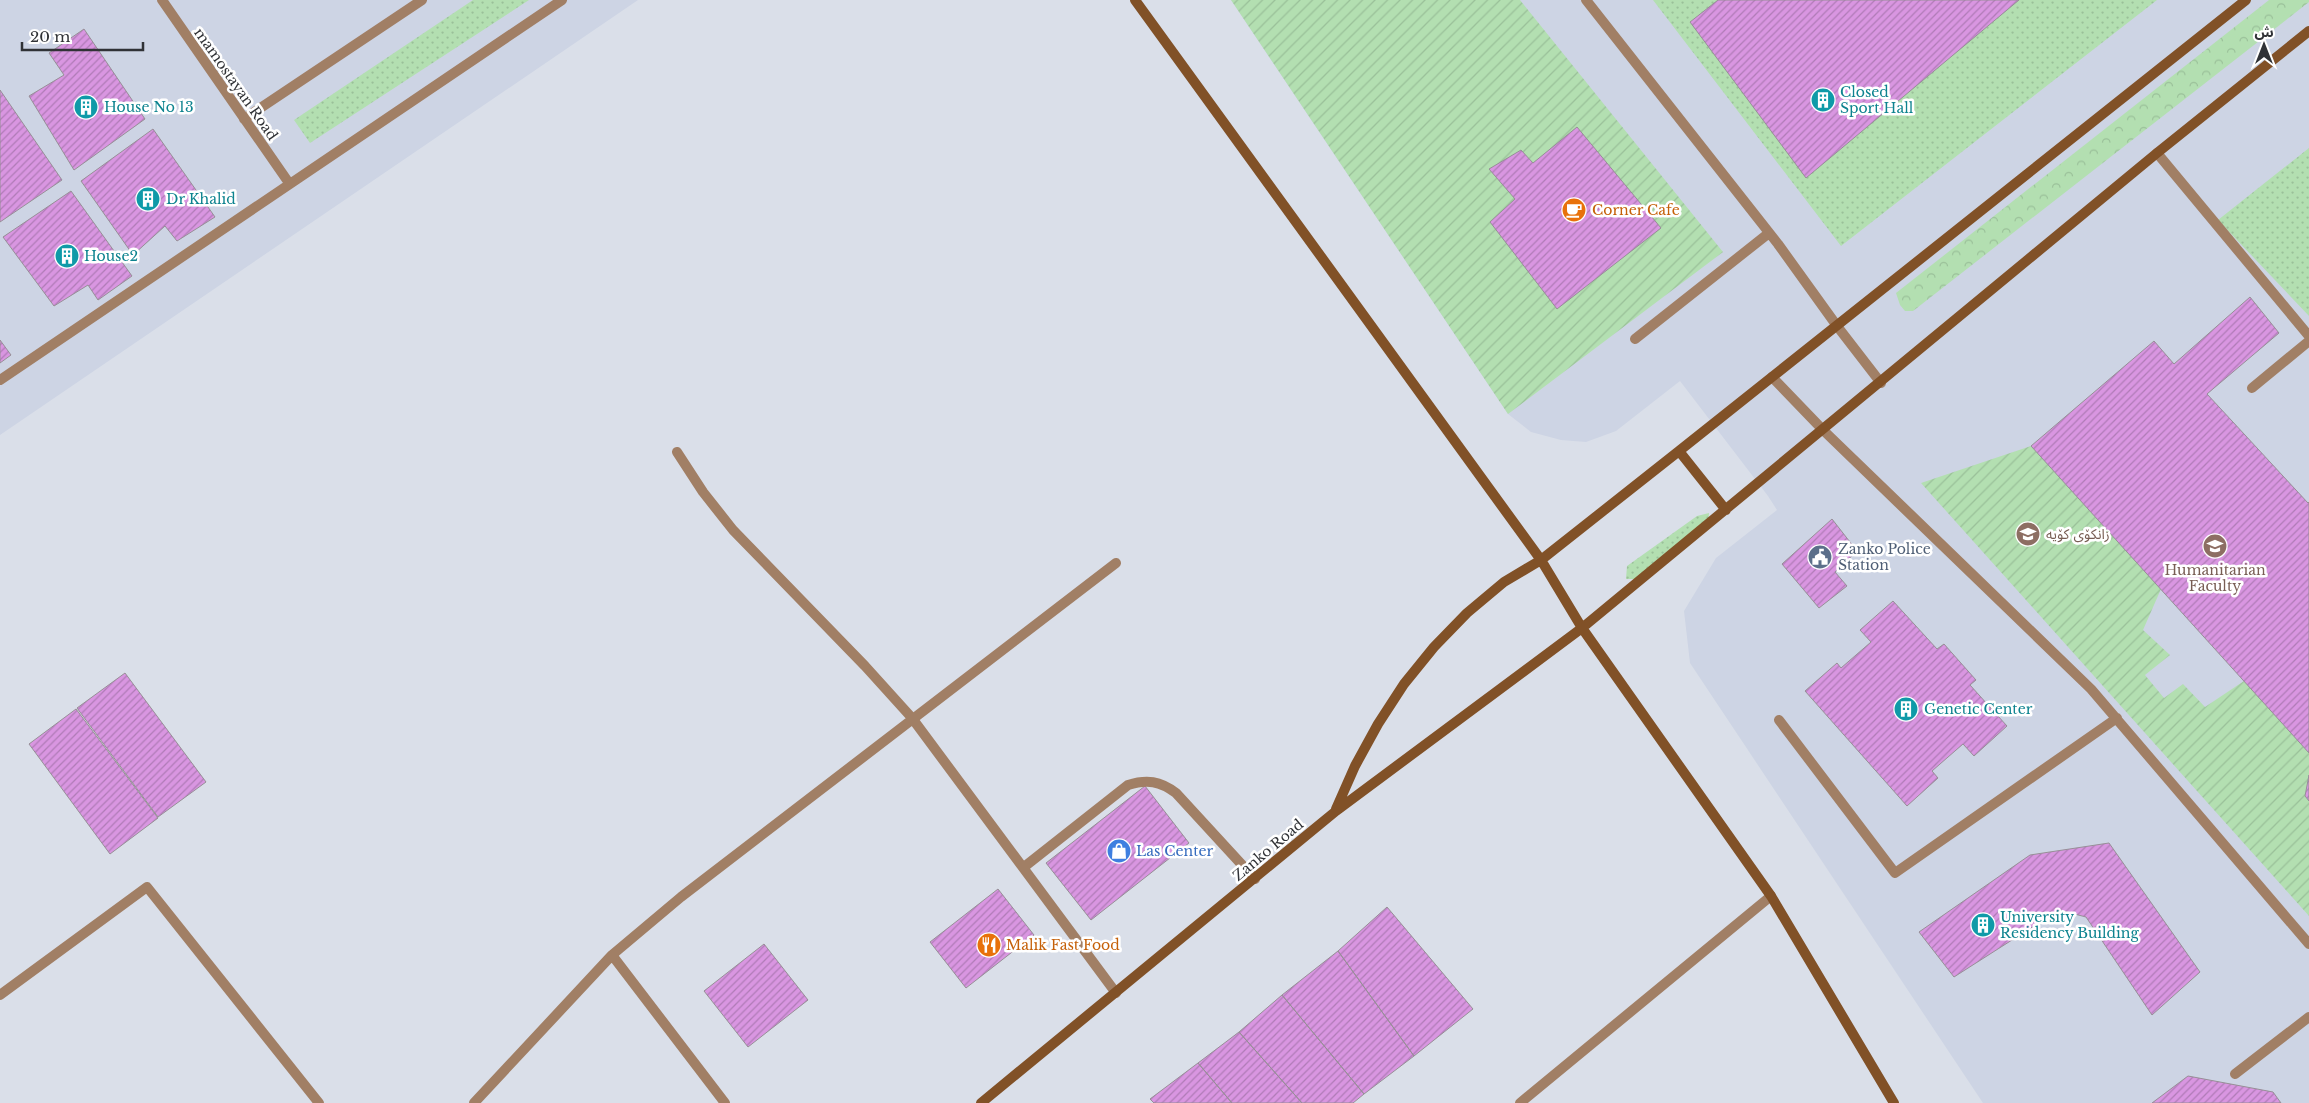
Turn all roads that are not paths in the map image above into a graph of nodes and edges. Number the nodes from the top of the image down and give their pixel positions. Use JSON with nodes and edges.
{"nodes":[{"id":1,"x":162,"y":0,"type":"edge"},
{"id":2,"x":422,"y":0,"type":"edge"},
{"id":3,"x":562,"y":0,"type":"edge"},
{"id":4,"x":1135,"y":0,"type":"edge"},
{"id":5,"x":1586,"y":0,"type":"edge"},
{"id":6,"x":2246,"y":0,"type":"edge"},
{"id":7,"x":2309,"y":31,"type":"edge"},
{"id":8,"x":244,"y":119,"type":"junction"},
{"id":9,"x":2156,"y":153,"type":"junction"},
{"id":10,"x":289,"y":183,"type":"junction"},
{"id":11,"x":1770,"y":233,"type":"junction"},
{"id":12,"x":1837,"y":326,"type":"junction"},
{"id":13,"x":2309,"y":336,"type":"edge"},
{"id":14,"x":1635,"y":339,"type":"dead end"},
{"id":15,"x":2309,"y":341,"type":"edge"},
{"id":16,"x":1772,"y":377,"type":"junction"},
{"id":17,"x":0,"y":380,"type":"edge"},
{"id":18,"x":1881,"y":383,"type":"junction"},
{"id":19,"x":2252,"y":388,"type":"dead end"},
{"id":20,"x":1823,"y":430,"type":"junction"},
{"id":21,"x":1679,"y":451,"type":"junction"},
{"id":22,"x":677,"y":452,"type":"dead end"},
{"id":23,"x":1726,"y":510,"type":"junction"},
{"id":24,"x":1541,"y":560,"type":"junction"},
{"id":25,"x":1116,"y":563,"type":"dead end"},
{"id":26,"x":1582,"y":628,"type":"junction"},
{"id":27,"x":912,"y":718,"type":"junction"},
{"id":28,"x":2117,"y":718,"type":"junction"},
{"id":29,"x":1779,"y":720,"type":"dead end"},
{"id":30,"x":1336,"y":811,"type":"junction"},
{"id":31,"x":1024,"y":867,"type":"junction"},
{"id":32,"x":1255,"y":879,"type":"junction"},
{"id":33,"x":1771,"y":896,"type":"junction"},
{"id":34,"x":2309,"y":944,"type":"edge"},
{"id":35,"x":612,"y":955,"type":"junction"},
{"id":36,"x":1116,"y":993,"type":"junction"},
{"id":37,"x":0,"y":994,"type":"edge"},
{"id":38,"x":2309,"y":1017,"type":"edge"},
{"id":39,"x":2235,"y":1074,"type":"dead end"},
{"id":40,"x":320,"y":1103,"type":"edge"},
{"id":41,"x":474,"y":1103,"type":"edge"},
{"id":42,"x":725,"y":1103,"type":"edge"},
{"id":43,"x":981,"y":1103,"type":"edge"},
{"id":44,"x":1520,"y":1103,"type":"edge"},
{"id":45,"x":1894,"y":1103,"type":"edge"}],
"edges":[{"from":1,"to":8,"type":"street","name":"mamostayan Road"},
{"from":2,"to":8,"type":"street"},
{"from":3,"to":10,"type":"street"},
{"from":4,"to":24,"type":"street"},
{"from":5,"to":11,"type":"street"},
{"from":6,"to":12,"type":"street"},
{"from":7,"to":9,"type":"street","name":"Zanko Road"},
{"from":8,"to":10,"type":"street","name":"mamostayan Road"},
{"from":9,"to":13,"type":"street"},
{"from":9,"to":18,"type":"street","name":"Zanko Road"},
{"from":10,"to":17,"type":"street"},
{"from":11,"to":12,"type":"street"},
{"from":11,"to":14,"type":"street"},
{"from":12,"to":16,"type":"street"},
{"from":12,"to":18,"type":"street"},
{"from":15,"to":19,"type":"street"},
{"from":16,"to":20,"type":"street"},
{"from":16,"to":21,"type":"street"},
{"from":18,"to":20,"type":"street","name":"Zanko Road"},
{"from":20,"to":23,"type":"street","name":"Zanko Road"},
{"from":20,"to":28,"type":"street"},
{"from":21,"to":23,"type":"street"},
{"from":21,"to":24,"type":"street"},
{"from":22,"to":27,"type":"street"},
{"from":23,"to":26,"type":"street","name":"Zanko Road"},
{"from":24,"to":26,"type":"street"},
{"from":24,"to":30,"type":"street"},
{"from":25,"to":27,"type":"street"},
{"from":26,"to":30,"type":"street","name":"Zanko Road"},
{"from":26,"to":33,"type":"street"},
{"from":27,"to":31,"type":"street"},
{"from":27,"to":35,"type":"street"},
{"from":28,"to":29,"type":"street"},
{"from":28,"to":34,"type":"street"},
{"from":30,"to":32,"type":"street","name":"Zanko Road"},
{"from":31,"to":32,"type":"street"},
{"from":31,"to":36,"type":"street"},
{"from":32,"to":36,"type":"street","name":"Zanko Road"},
{"from":33,"to":44,"type":"street"},
{"from":33,"to":45,"type":"street"},
{"from":35,"to":41,"type":"street"},
{"from":35,"to":42,"type":"street"},
{"from":36,"to":43,"type":"street","name":"Zanko Road"},
{"from":37,"to":40,"type":"street"},
{"from":38,"to":39,"type":"street"}]}
